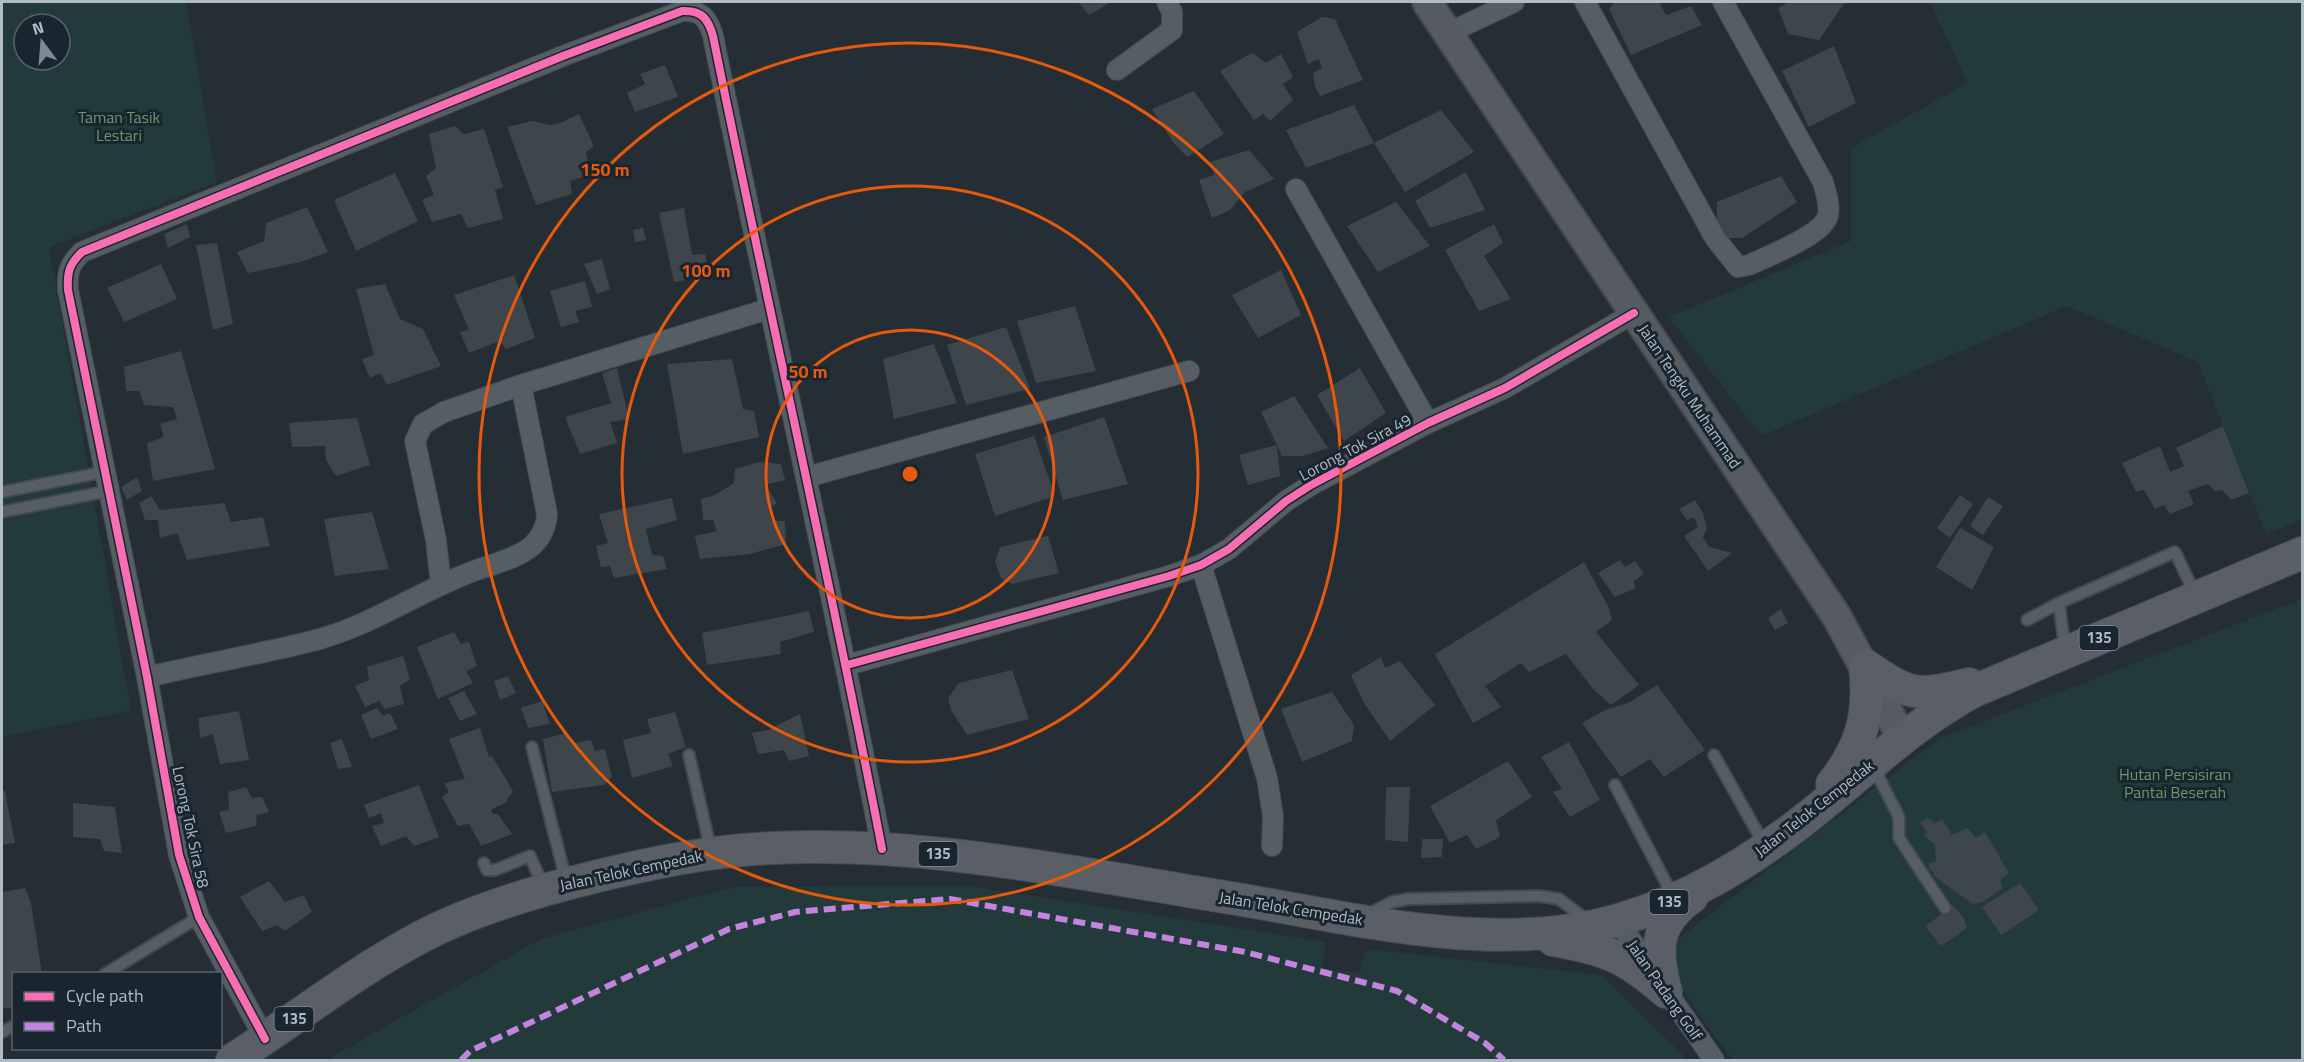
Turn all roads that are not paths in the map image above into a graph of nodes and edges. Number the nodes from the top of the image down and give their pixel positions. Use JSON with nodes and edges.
{"nodes":[{"id":1,"x":1167,"y":2,"type":"edge"},
{"id":2,"x":1427,"y":2,"type":"edge"},
{"id":3,"x":1514,"y":2,"type":"edge"},
{"id":4,"x":1585,"y":2,"type":"edge"},
{"id":5,"x":1723,"y":2,"type":"edge"},
{"id":6,"x":1448,"y":33,"type":"junction"},
{"id":7,"x":1117,"y":70,"type":"dead end"},
{"id":8,"x":1296,"y":189,"type":"dead end"},
{"id":9,"x":768,"y":309,"type":"junction"},
{"id":10,"x":1634,"y":313,"type":"junction"},
{"id":11,"x":1189,"y":371,"type":"dead end"},
{"id":12,"x":521,"y":385,"type":"junction"},
{"id":13,"x":1428,"y":423,"type":"junction"},
{"id":14,"x":807,"y":477,"type":"junction"},
{"id":15,"x":106,"y":481,"type":"junction"},
{"id":16,"x":2,"y":492,"type":"edge"},
{"id":17,"x":2,"y":512,"type":"edge"},
{"id":18,"x":2302,"y":553,"type":"edge"},
{"id":19,"x":1201,"y":565,"type":"junction"},
{"id":20,"x":441,"y":585,"type":"junction"},
{"id":21,"x":2196,"y":597,"type":"junction"},
{"id":22,"x":2059,"y":603,"type":"junction"},
{"id":23,"x":2027,"y":620,"type":"dead end"},
{"id":24,"x":2065,"y":652,"type":"junction"},
{"id":25,"x":847,"y":665,"type":"junction"},
{"id":26,"x":1865,"y":665,"type":"junction"},
{"id":27,"x":2022,"y":671,"type":"junction"},
{"id":28,"x":147,"y":677,"type":"junction"},
{"id":29,"x":1902,"y":738,"type":"junction"},
{"id":30,"x":532,"y":747,"type":"dead end"},
{"id":31,"x":689,"y":755,"type":"dead end"},
{"id":32,"x":1714,"y":756,"type":"dead end"},
{"id":33,"x":1872,"y":764,"type":"junction"},
{"id":34,"x":1615,"y":785,"type":"dead end"},
{"id":35,"x":1796,"y":826,"type":"junction"},
{"id":36,"x":1272,"y":846,"type":"dead end"},
{"id":37,"x":1765,"y":846,"type":"junction"},
{"id":38,"x":882,"y":849,"type":"junction"},
{"id":39,"x":712,"y":854,"type":"junction"},
{"id":40,"x":484,"y":863,"type":"dead end"},
{"id":41,"x":1719,"y":878,"type":"junction"},
{"id":42,"x":555,"y":886,"type":"junction"},
{"id":43,"x":1674,"y":899,"type":"junction"},
{"id":44,"x":1945,"y":908,"type":"dead end"},
{"id":45,"x":199,"y":917,"type":"junction"},
{"id":46,"x":1361,"y":919,"type":"junction"},
{"id":47,"x":1606,"y":923,"type":"junction"},
{"id":48,"x":1510,"y":934,"type":"junction"},
{"id":49,"x":108,"y":972,"type":"edge"},
{"id":50,"x":1666,"y":992,"type":"junction"},
{"id":51,"x":265,"y":1039,"type":"junction"},
{"id":52,"x":232,"y":1060,"type":"edge"},
{"id":53,"x":1714,"y":1060,"type":"edge"}],
"edges":[{"from":1,"to":7,"type":"street"},
{"from":2,"to":6,"type":"main road","name":"Jalan Tengku Muhammad"},
{"from":3,"to":6,"type":"street"},
{"from":4,"to":5,"type":"street"},
{"from":6,"to":10,"type":"main road","name":"Jalan Tengku Muhammad"},
{"from":8,"to":13,"type":"street"},
{"from":9,"to":12,"type":"street"},
{"from":9,"to":14,"type":"street"},
{"from":9,"to":15,"type":"street","name":"Lorong Tok Sira 58"},
{"from":10,"to":13,"type":"street","name":"Lorong Tok Sira 49"},
{"from":10,"to":26,"type":"main road","name":"Jalan Tengku Muhammad"},
{"from":11,"to":14,"type":"street"},
{"from":12,"to":20,"type":"street"},
{"from":12,"to":20,"type":"street"},
{"from":13,"to":19,"type":"street","name":"Lorong Tok Sira 49"},
{"from":14,"to":25,"type":"street"},
{"from":15,"to":16,"type":"lane"},
{"from":15,"to":17,"type":"lane"},
{"from":15,"to":28,"type":"street","name":"Lorong Tok Sira 58"},
{"from":18,"to":21,"type":"main road","name":"Jalan Telok Cempedak","number":"135"},
{"from":19,"to":25,"type":"street","name":"Lorong Tok Sira 49"},
{"from":19,"to":36,"type":"street"},
{"from":20,"to":28,"type":"street"},
{"from":21,"to":22,"type":"lane"},
{"from":21,"to":24,"type":"main road","name":"Jalan Telok Cempedak","number":"135"},
{"from":22,"to":23,"type":"lane"},
{"from":22,"to":24,"type":"lane"},
{"from":24,"to":27,"type":"main road","name":"Jalan Telok Cempedak","number":"135"},
{"from":25,"to":38,"type":"street"},
{"from":26,"to":27,"type":"main road"},
{"from":26,"to":29,"type":"main road","name":"Jalan Tengku Muhammad"},
{"from":26,"to":35,"type":"main road"},
{"from":27,"to":29,"type":"main road","name":"Jalan Telok Cempedak","number":"135"},
{"from":28,"to":45,"type":"street","name":"Lorong Tok Sira 58"},
{"from":29,"to":33,"type":"main road","name":"Jalan Telok Cempedak","number":"135"},
{"from":30,"to":42,"type":"lane"},
{"from":31,"to":39,"type":"lane"},
{"from":32,"to":37,"type":"lane"},
{"from":33,"to":35,"type":"main road","name":"Jalan Telok Cempedak","number":"135"},
{"from":33,"to":44,"type":"lane"},
{"from":34,"to":43,"type":"lane"},
{"from":35,"to":37,"type":"main road","name":"Jalan Telok Cempedak","number":"135"},
{"from":37,"to":41,"type":"main road","name":"Jalan Telok Cempedak","number":"135"},
{"from":38,"to":39,"type":"main road","name":"Jalan Telok Cempedak","number":"135"},
{"from":38,"to":46,"type":"main road","name":"Jalan Telok Cempedak","number":"135"},
{"from":39,"to":42,"type":"main road","name":"Jalan Telok Cempedak","number":"135"},
{"from":40,"to":42,"type":"lane"},
{"from":41,"to":43,"type":"main road","name":"Jalan Telok Cempedak","number":"135"},
{"from":41,"to":50,"type":"main road"},
{"from":42,"to":51,"type":"main road","name":"Jalan Telok Cempedak","number":"135"},
{"from":43,"to":47,"type":"main road","name":"Jalan Telok Cempedak","number":"135"},
{"from":45,"to":49,"type":"lane"},
{"from":45,"to":51,"type":"street","name":"Lorong Tok Sira 58"},
{"from":46,"to":47,"type":"lane"},
{"from":46,"to":48,"type":"main road","name":"Jalan Telok Cempedak","number":"135"},
{"from":47,"to":48,"type":"main road","name":"Jalan Telok Cempedak","number":"135"},
{"from":47,"to":50,"type":"street","name":"Jalan Padang Golf"},
{"from":48,"to":50,"type":"main road"},
{"from":50,"to":53,"type":"street","name":"Jalan Padang Golf"},
{"from":51,"to":52,"type":"main road","name":"Jalan Telok Cempedak","number":"135"}]}
